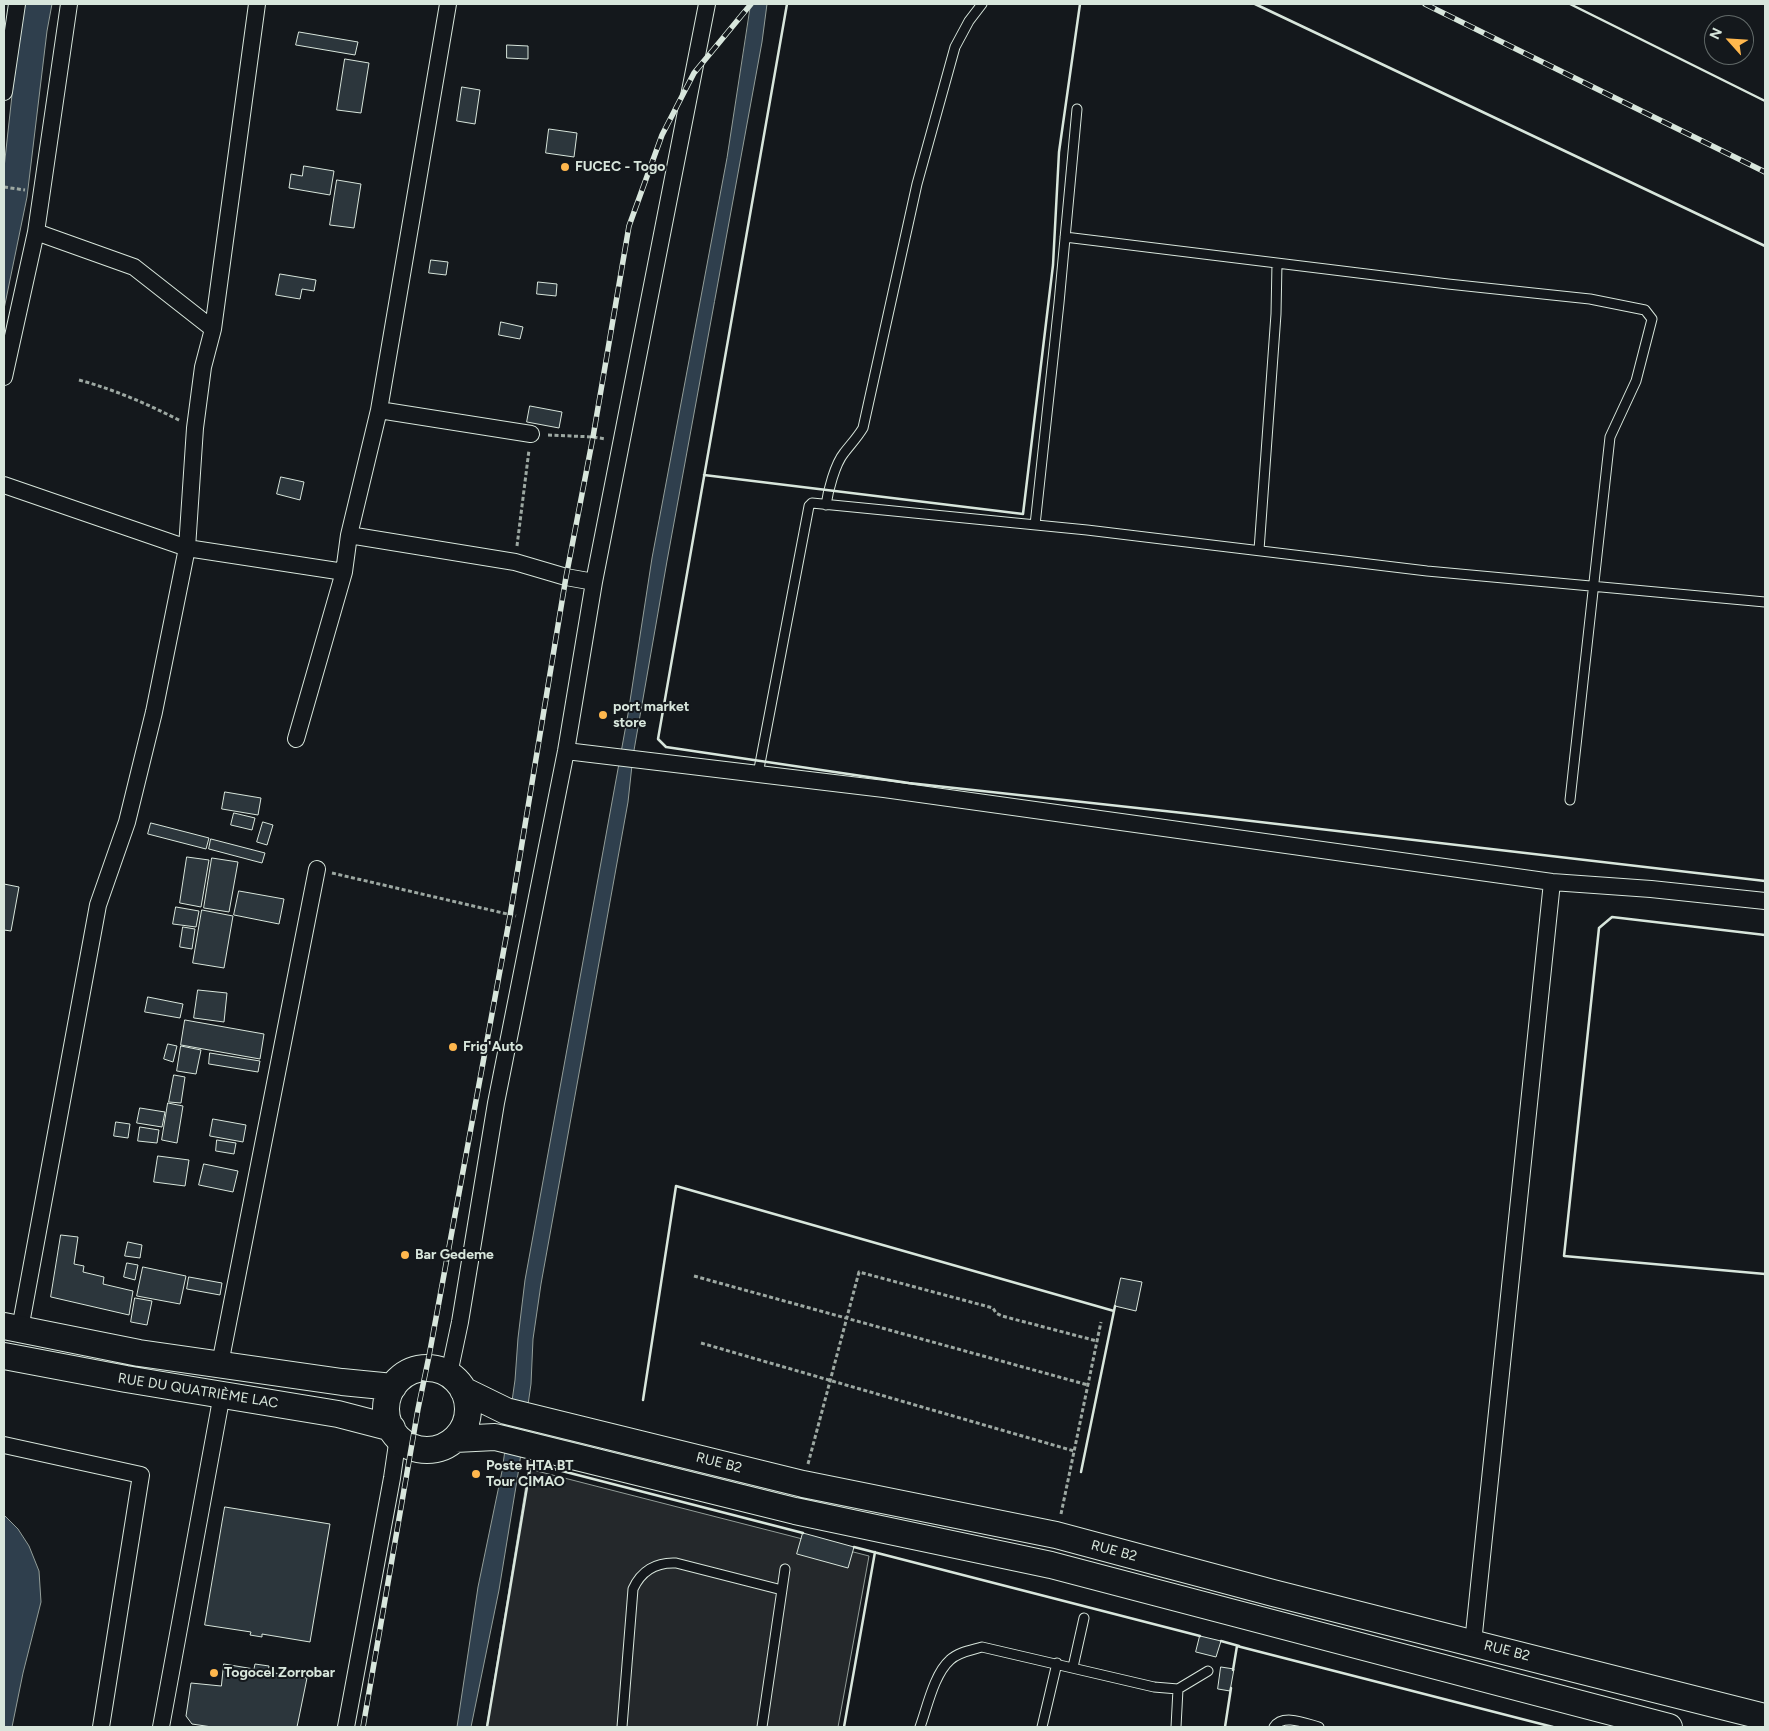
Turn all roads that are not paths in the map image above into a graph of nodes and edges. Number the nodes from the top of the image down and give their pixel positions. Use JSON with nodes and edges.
{"nodes":[{"id":1,"x":17,"y":4,"type":"edge"},
{"id":2,"x":69,"y":4,"type":"edge"},
{"id":3,"x":257,"y":4,"type":"edge"},
{"id":4,"x":448,"y":4,"type":"edge"},
{"id":5,"x":707,"y":4,"type":"edge"},
{"id":6,"x":982,"y":4,"type":"edge"},
{"id":7,"x":4,"y":92,"type":"edge"},
{"id":8,"x":1077,"y":109,"type":"dead end"},
{"id":9,"x":36,"y":232,"type":"junction"},
{"id":10,"x":1065,"y":237,"type":"junction"},
{"id":11,"x":1277,"y":263,"type":"junction"},
{"id":12,"x":213,"y":329,"type":"junction"},
{"id":13,"x":4,"y":377,"type":"edge"},
{"id":14,"x":379,"y":410,"type":"junction"},
{"id":15,"x":531,"y":434,"type":"road end"},
{"id":16,"x":4,"y":485,"type":"edge"},
{"id":17,"x":826,"y":505,"type":"junction"},
{"id":18,"x":1035,"y":525,"type":"junction"},
{"id":19,"x":349,"y":535,"type":"junction"},
{"id":20,"x":187,"y":548,"type":"junction"},
{"id":21,"x":1258,"y":550,"type":"junction"},
{"id":22,"x":344,"y":572,"type":"junction"},
{"id":23,"x":594,"y":582,"type":"junction"},
{"id":24,"x":1595,"y":586,"type":"junction"},
{"id":25,"x":1765,"y":602,"type":"edge"},
{"id":26,"x":296,"y":739,"type":"dead end"},
{"id":27,"x":566,"y":751,"type":"junction"},
{"id":28,"x":758,"y":774,"type":"junction"},
{"id":29,"x":1570,"y":800,"type":"dead end"},
{"id":30,"x":317,"y":869,"type":"road end"},
{"id":31,"x":1552,"y":882,"type":"junction"},
{"id":32,"x":1765,"y":900,"type":"edge"},
{"id":33,"x":12,"y":1328,"type":"edge"},
{"id":34,"x":4,"y":1356,"type":"edge"},
{"id":35,"x":220,"y":1364,"type":"junction"},
{"id":36,"x":456,"y":1382,"type":"junction"},
{"id":37,"x":393,"y":1387,"type":"junction"},
{"id":38,"x":222,"y":1394,"type":"junction"},
{"id":39,"x":395,"y":1432,"type":"junction"},
{"id":40,"x":455,"y":1439,"type":"junction"},
{"id":41,"x":4,"y":1445,"type":"edge"},
{"id":42,"x":785,"y":1569,"type":"dead end"},
{"id":43,"x":782,"y":1590,"type":"junction"},
{"id":44,"x":1084,"y":1618,"type":"dead end"},
{"id":45,"x":1473,"y":1643,"type":"junction"},
{"id":46,"x":1057,"y":1663,"type":"junction"},
{"id":47,"x":1072,"y":1667,"type":"junction"},
{"id":48,"x":1208,"y":1671,"type":"dead end"},
{"id":49,"x":1178,"y":1689,"type":"junction"},
{"id":50,"x":1765,"y":1717,"type":"edge"},
{"id":51,"x":101,"y":1727,"type":"edge"},
{"id":52,"x":161,"y":1727,"type":"edge"},
{"id":53,"x":346,"y":1727,"type":"edge"},
{"id":54,"x":622,"y":1727,"type":"edge"},
{"id":55,"x":762,"y":1727,"type":"edge"},
{"id":56,"x":920,"y":1727,"type":"edge"},
{"id":57,"x":1042,"y":1727,"type":"edge"},
{"id":58,"x":1176,"y":1727,"type":"edge"},
{"id":59,"x":1274,"y":1727,"type":"edge"},
{"id":60,"x":1320,"y":1727,"type":"edge"},
{"id":61,"x":1669,"y":1727,"type":"edge"}],
"edges":[{"from":1,"to":7,"type":"street"},
{"from":2,"to":9,"type":"street"},
{"from":3,"to":12,"type":"street"},
{"from":4,"to":14,"type":"street"},
{"from":5,"to":23,"type":"street"},
{"from":6,"to":17,"type":"lane"},
{"from":8,"to":10,"type":"lane"},
{"from":9,"to":12,"type":"street"},
{"from":9,"to":13,"type":"street"},
{"from":10,"to":11,"type":"lane"},
{"from":10,"to":18,"type":"lane"},
{"from":11,"to":21,"type":"lane"},
{"from":11,"to":24,"type":"lane"},
{"from":12,"to":20,"type":"street"},
{"from":14,"to":15,"type":"street"},
{"from":14,"to":19,"type":"street"},
{"from":16,"to":20,"type":"street"},
{"from":17,"to":18,"type":"lane"},
{"from":17,"to":28,"type":"lane"},
{"from":18,"to":21,"type":"lane"},
{"from":19,"to":22,"type":"street"},
{"from":19,"to":23,"type":"street"},
{"from":20,"to":22,"type":"street"},
{"from":20,"to":33,"type":"street"},
{"from":21,"to":24,"type":"lane"},
{"from":22,"to":26,"type":"street"},
{"from":23,"to":27,"type":"street"},
{"from":24,"to":25,"type":"lane"},
{"from":24,"to":29,"type":"lane"},
{"from":27,"to":28,"type":"street"},
{"from":27,"to":36,"type":"street"},
{"from":28,"to":31,"type":"street"},
{"from":30,"to":35,"type":"street"},
{"from":31,"to":32,"type":"street"},
{"from":31,"to":45,"type":"street"},
{"from":33,"to":35,"type":"main road","name":"RUE DU QUATRIÈME LAC"},
{"from":34,"to":38,"type":"main road","name":"RUE DU QUATRIÈME LAC"},
{"from":35,"to":37,"type":"main road","name":"RUE DU QUATRIÈME LAC"},
{"from":36,"to":37,"type":"main road"},
{"from":36,"to":40,"type":"main road"},
{"from":36,"to":45,"type":"main road","name":"RUE B2"},
{"from":37,"to":39,"type":"main road"},
{"from":38,"to":39,"type":"main road","name":"RUE DU QUATRIÈME LAC"},
{"from":38,"to":52,"type":"street"},
{"from":39,"to":40,"type":"main road"},
{"from":39,"to":53,"type":"street"},
{"from":40,"to":61,"type":"main road","name":"RUE B2"},
{"from":41,"to":51,"type":"street"},
{"from":42,"to":43,"type":"lane"},
{"from":43,"to":54,"type":"lane"},
{"from":43,"to":55,"type":"lane"},
{"from":44,"to":47,"type":"lane"},
{"from":45,"to":50,"type":"main road","name":"RUE B2"},
{"from":46,"to":47,"type":"lane"},
{"from":46,"to":56,"type":"lane"},
{"from":46,"to":57,"type":"lane"},
{"from":47,"to":49,"type":"lane"},
{"from":48,"to":49,"type":"lane"},
{"from":49,"to":58,"type":"lane"},
{"from":59,"to":60,"type":"lane"}]}
